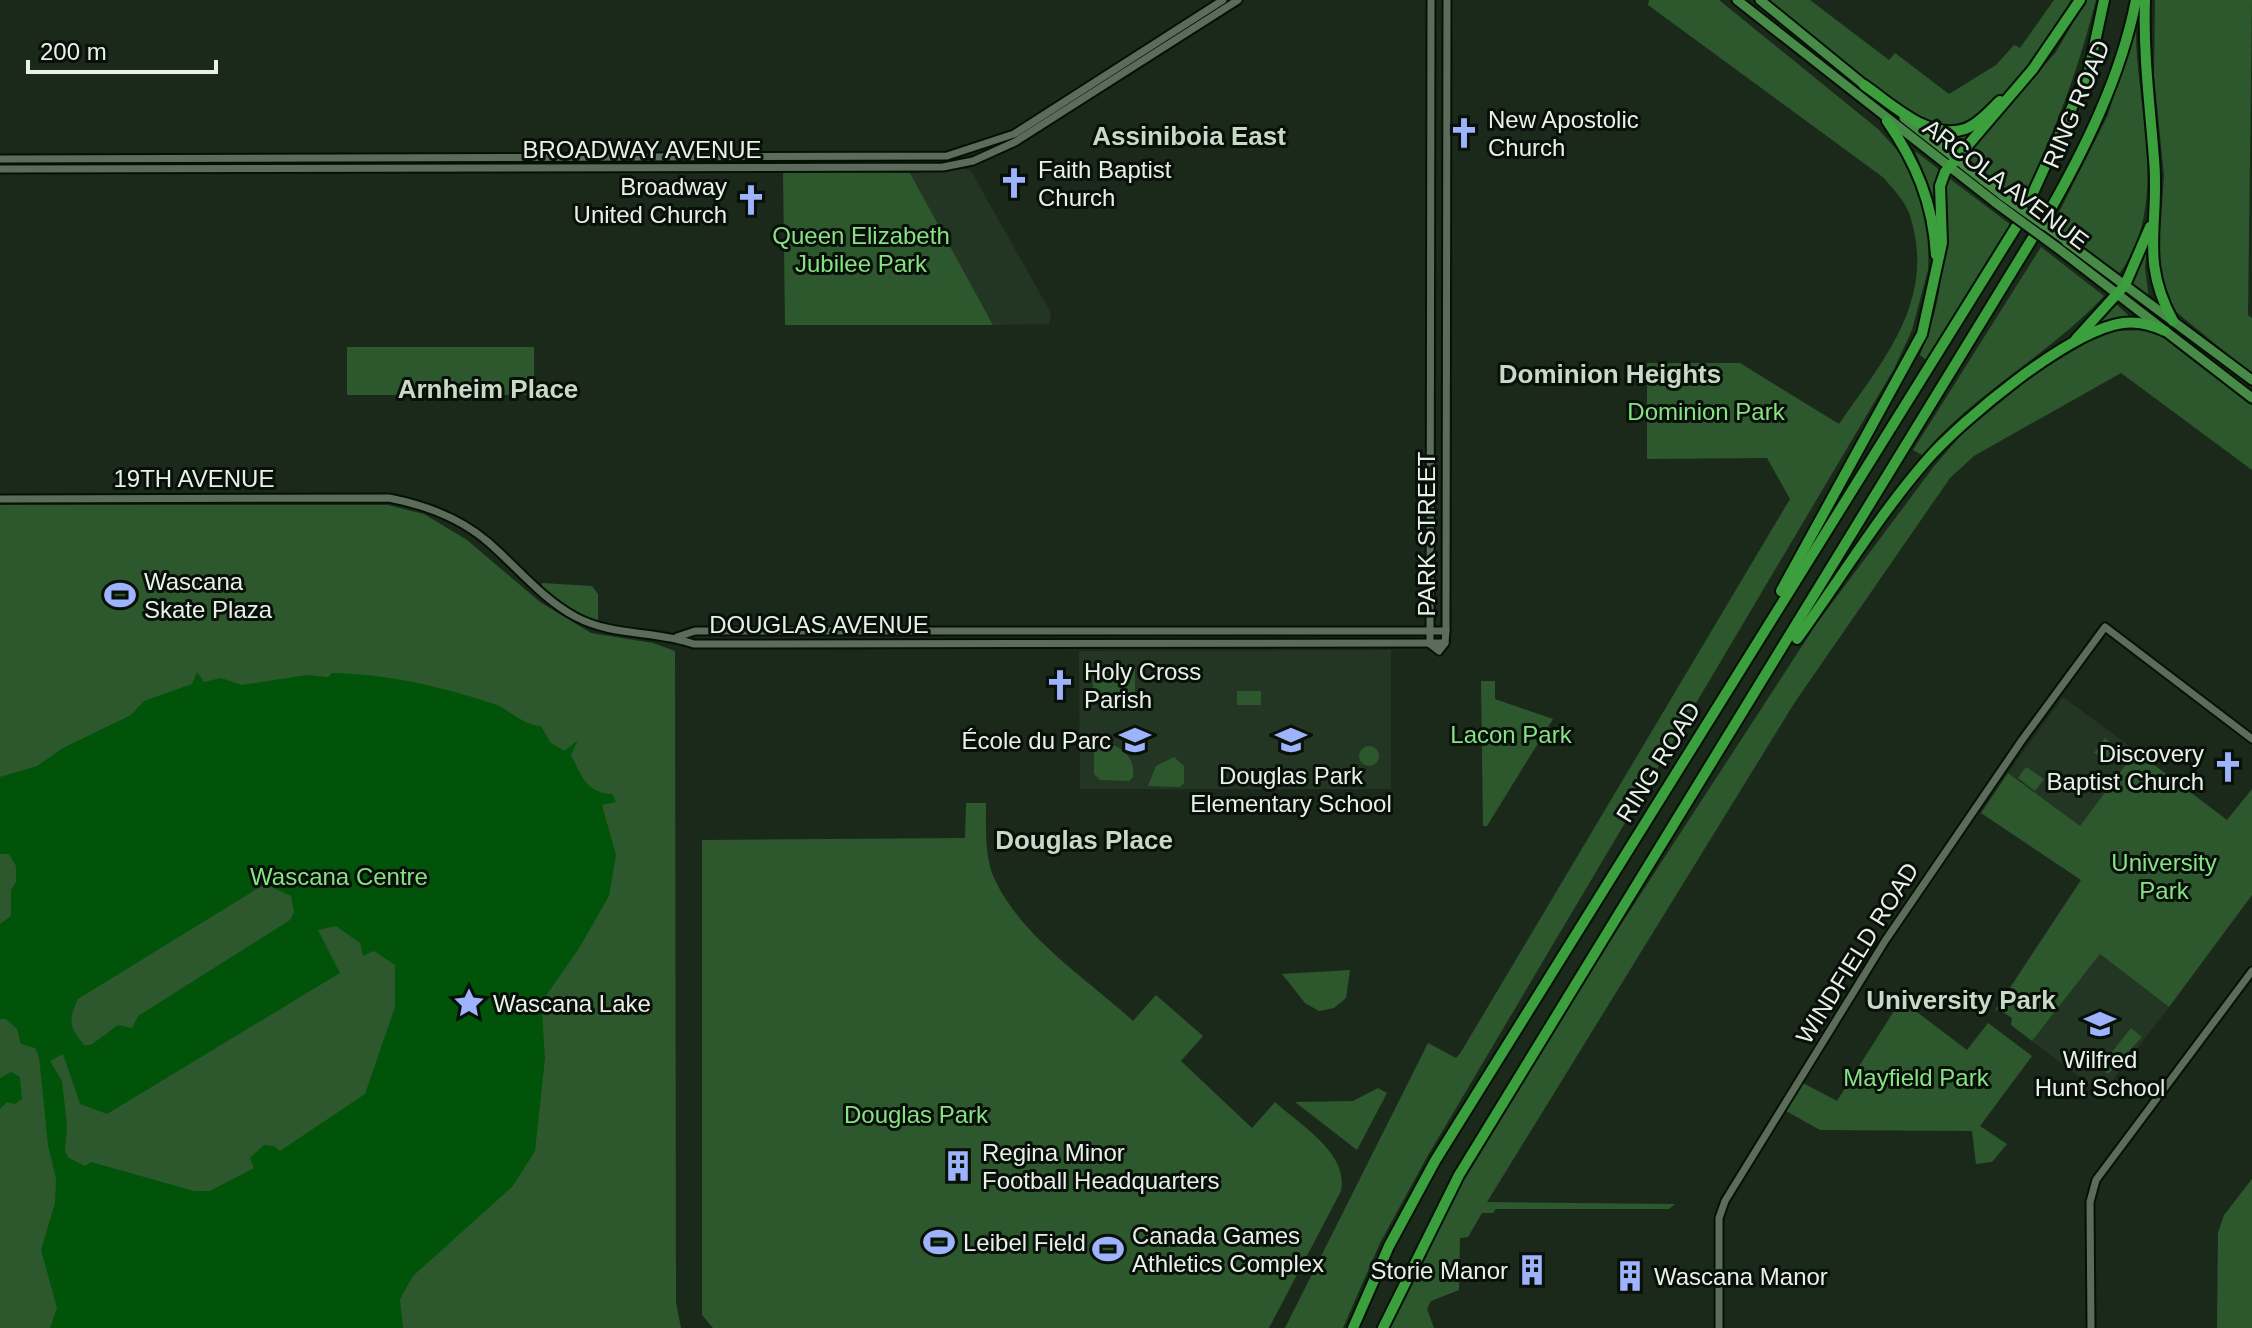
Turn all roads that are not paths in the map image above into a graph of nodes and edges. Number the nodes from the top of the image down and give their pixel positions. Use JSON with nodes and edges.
{"nodes":[{"id":1,"x":1223,"y":0,"type":"edge"},
{"id":2,"x":1238,"y":0,"type":"edge"},
{"id":3,"x":1431,"y":0,"type":"edge"},
{"id":4,"x":1447,"y":0,"type":"edge"},
{"id":5,"x":1737,"y":0,"type":"edge"},
{"id":6,"x":1760,"y":0,"type":"edge"},
{"id":7,"x":2080,"y":0,"type":"edge"},
{"id":8,"x":2104,"y":0,"type":"edge"},
{"id":9,"x":2136,"y":0,"type":"edge"},
{"id":10,"x":2145,"y":0,"type":"edge"},
{"id":11,"x":2033,"y":69,"type":"junction"},
{"id":12,"x":1864,"y":85,"type":"junction"},
{"id":13,"x":1887,"y":121,"type":"junction"},
{"id":14,"x":0,"y":159,"type":"edge"},
{"id":15,"x":1952,"y":163,"type":"junction"},
{"id":16,"x":0,"y":169,"type":"edge"},
{"id":17,"x":2027,"y":206,"type":"dead end"},
{"id":18,"x":2154,"y":216,"type":"junction"},
{"id":19,"x":2045,"y":219,"type":"dead end"},
{"id":20,"x":2016,"y":227,"type":"dead end"},
{"id":21,"x":2032,"y":239,"type":"dead end"},
{"id":22,"x":2062,"y":245,"type":"junction"},
{"id":23,"x":1935,"y":285,"type":"junction"},
{"id":24,"x":2125,"y":285,"type":"junction"},
{"id":25,"x":2118,"y":294,"type":"junction"},
{"id":26,"x":2173,"y":321,"type":"junction"},
{"id":27,"x":2165,"y":331,"type":"junction"},
{"id":28,"x":2062,"y":350,"type":"junction"},
{"id":29,"x":2252,"y":380,"type":"edge"},
{"id":30,"x":2252,"y":398,"type":"edge"},
{"id":31,"x":0,"y":499,"type":"edge"},
{"id":32,"x":1430,"y":631,"type":"junction"},
{"id":33,"x":1446,"y":631,"type":"junction"},
{"id":34,"x":676,"y":637,"type":"junction"},
{"id":35,"x":1430,"y":644,"type":"junction"},
{"id":36,"x":1730,"y":684,"type":"junction"},
{"id":37,"x":1754,"y":699,"type":"junction"},
{"id":38,"x":2252,"y":739,"type":"edge"},
{"id":39,"x":2252,"y":971,"type":"edge"},
{"id":40,"x":1353,"y":1328,"type":"edge"},
{"id":41,"x":1383,"y":1328,"type":"edge"},
{"id":42,"x":1719,"y":1328,"type":"edge"},
{"id":43,"x":2091,"y":1328,"type":"edge"}],
"edges":[{"from":1,"to":14,"type":"street","name":"BROADWAY AVENUE"},
{"from":2,"to":16,"type":"street","name":"BROADWAY AVENUE"},
{"from":3,"to":32,"type":"street","name":"PARK STREET"},
{"from":4,"to":33,"type":"street","name":"PARK STREET"},
{"from":5,"to":13,"type":"main road","name":"ARCOLA AVENUE"},
{"from":6,"to":12,"type":"main road","name":"ARCOLA AVENUE"},
{"from":7,"to":11,"type":"highway"},
{"from":8,"to":17,"type":"highway","name":"RING ROAD"},
{"from":9,"to":19,"type":"highway","name":"RING ROAD"},
{"from":10,"to":18,"type":"highway"},
{"from":11,"to":12,"type":"highway"},
{"from":11,"to":15,"type":"highway"},
{"from":12,"to":15,"type":"main road","name":"ARCOLA AVENUE"},
{"from":13,"to":15,"type":"main road","name":"ARCOLA AVENUE"},
{"from":13,"to":23,"type":"highway"},
{"from":15,"to":22,"type":"main road","name":"ARCOLA AVENUE","bridge":true},
{"from":15,"to":23,"type":"highway"},
{"from":18,"to":24,"type":"highway"},
{"from":18,"to":26,"type":"highway"},
{"from":20,"to":36,"type":"highway","name":"RING ROAD"},
{"from":21,"to":37,"type":"highway","name":"RING ROAD"},
{"from":22,"to":24,"type":"main road","name":"ARCOLA AVENUE"},
{"from":22,"to":25,"type":"main road","name":"ARCOLA AVENUE"},
{"from":23,"to":36,"type":"highway"},
{"from":24,"to":25,"type":"highway"},
{"from":24,"to":26,"type":"main road","name":"ARCOLA AVENUE"},
{"from":25,"to":27,"type":"main road","name":"ARCOLA AVENUE"},
{"from":25,"to":28,"type":"highway"},
{"from":26,"to":29,"type":"main road","name":"ARCOLA AVENUE"},
{"from":27,"to":28,"type":"highway"},
{"from":27,"to":30,"type":"main road","name":"ARCOLA AVENUE"},
{"from":28,"to":37,"type":"highway"},
{"from":31,"to":34,"type":"street","name":"19TH AVENUE"},
{"from":32,"to":33,"type":"street","name":"DOUGLAS AVENUE"},
{"from":32,"to":34,"type":"street","name":"DOUGLAS AVENUE"},
{"from":32,"to":35,"type":"street","name":"PARK STREET"},
{"from":33,"to":35,"type":"street","name":"PARK STREET"},
{"from":34,"to":35,"type":"street","name":"DOUGLAS AVENUE"},
{"from":36,"to":40,"type":"highway","name":"RING ROAD"},
{"from":37,"to":41,"type":"highway","name":"RING ROAD"},
{"from":38,"to":42,"type":"street","name":"WINDFIELD ROAD"},
{"from":39,"to":43,"type":"street"}]}
